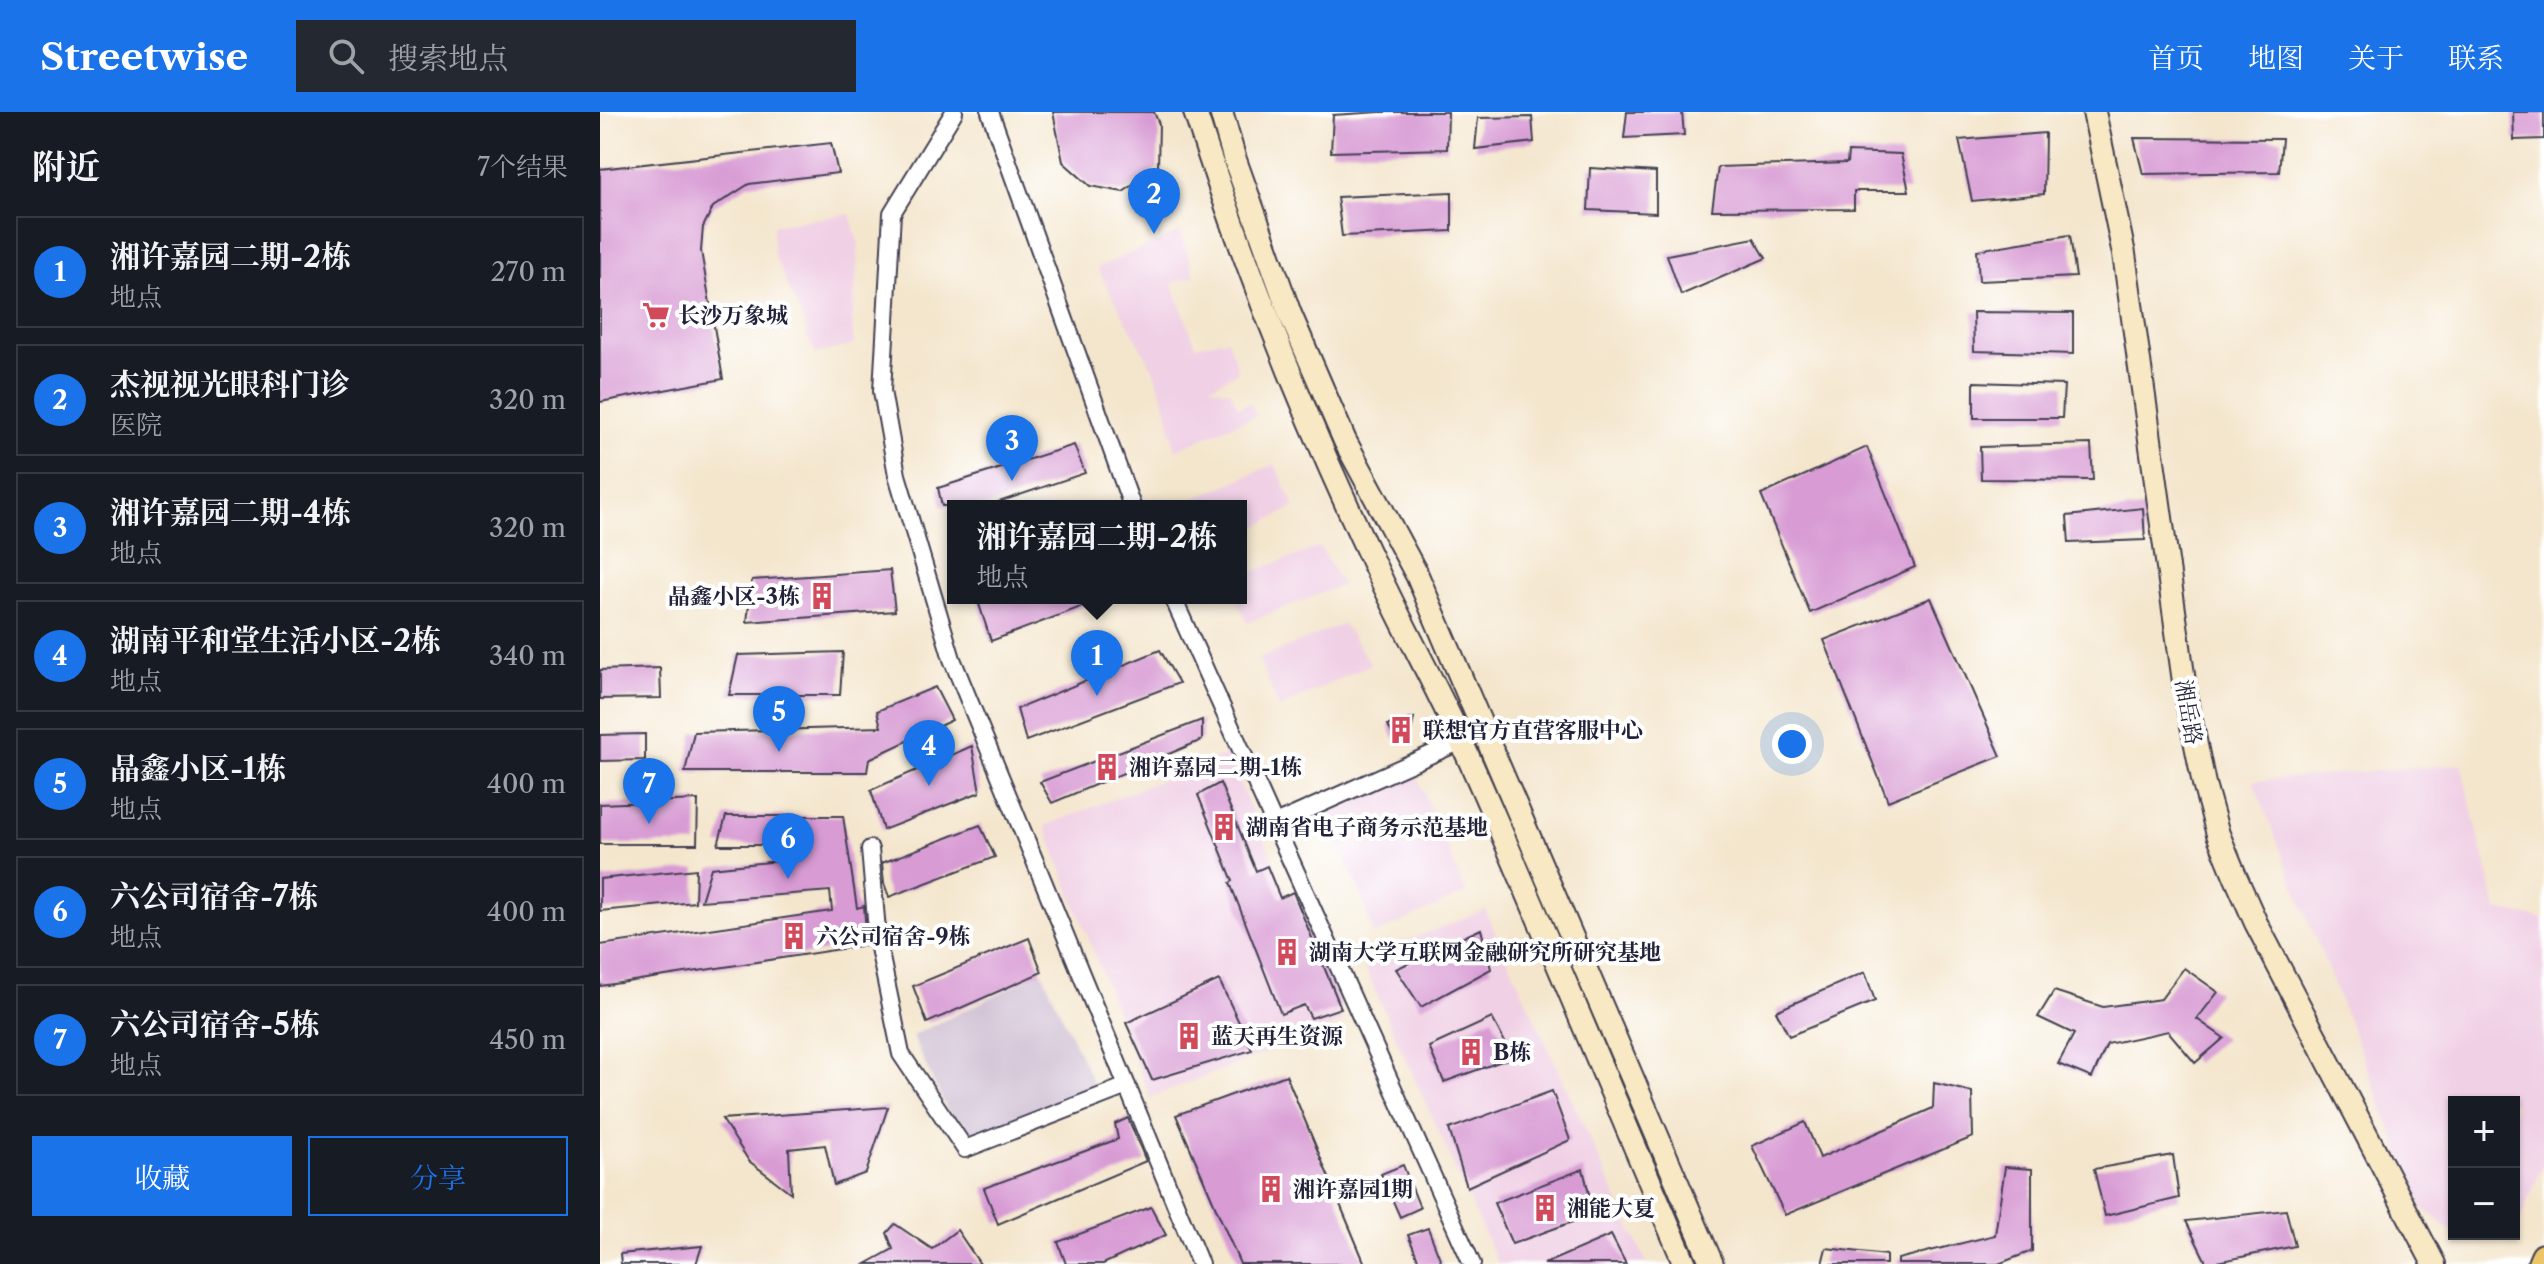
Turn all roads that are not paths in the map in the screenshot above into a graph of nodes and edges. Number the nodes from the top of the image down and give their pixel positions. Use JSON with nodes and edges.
{"nodes":[{"id":1,"x":954,"y":112,"type":"edge"},
{"id":2,"x":990,"y":112,"type":"edge"},
{"id":3,"x":1195,"y":112,"type":"edge"},
{"id":4,"x":1221,"y":112,"type":"edge"},
{"id":5,"x":2082,"y":112,"type":"edge"},
{"id":6,"x":2094,"y":112,"type":"edge"},
{"id":7,"x":1130,"y":500,"type":"edge"},
{"id":8,"x":1176,"y":604,"type":"edge"},
{"id":9,"x":1461,"y":741,"type":"junction"},
{"id":10,"x":1275,"y":824,"type":"junction"},
{"id":11,"x":870,"y":849,"type":"dead end"},
{"id":12,"x":1127,"y":1086,"type":"junction"},
{"id":13,"x":2544,"y":1257,"type":"edge"},
{"id":14,"x":1200,"y":1264,"type":"edge"},
{"id":15,"x":1472,"y":1264,"type":"edge"},
{"id":16,"x":1685,"y":1264,"type":"edge"},
{"id":17,"x":1712,"y":1264,"type":"edge"},
{"id":18,"x":2421,"y":1264,"type":"edge"},
{"id":19,"x":2434,"y":1264,"type":"edge"},
{"id":20,"x":2539,"y":1264,"type":"edge"}],
"edges":[{"from":1,"to":12,"type":"street"},
{"from":2,"to":7,"type":"street"},
{"from":3,"to":9,"type":"main road"},
{"from":4,"to":17,"type":"main road"},
{"from":5,"to":18,"type":"main road","name":"湘岳路"},
{"from":6,"to":19,"type":"main road","name":"湘岳路"},
{"from":8,"to":10,"type":"street"},
{"from":9,"to":10,"type":"street"},
{"from":9,"to":16,"type":"main road"},
{"from":10,"to":15,"type":"street"},
{"from":11,"to":12,"type":"street"},
{"from":12,"to":14,"type":"street"},
{"from":13,"to":20,"type":"main road"}]}
